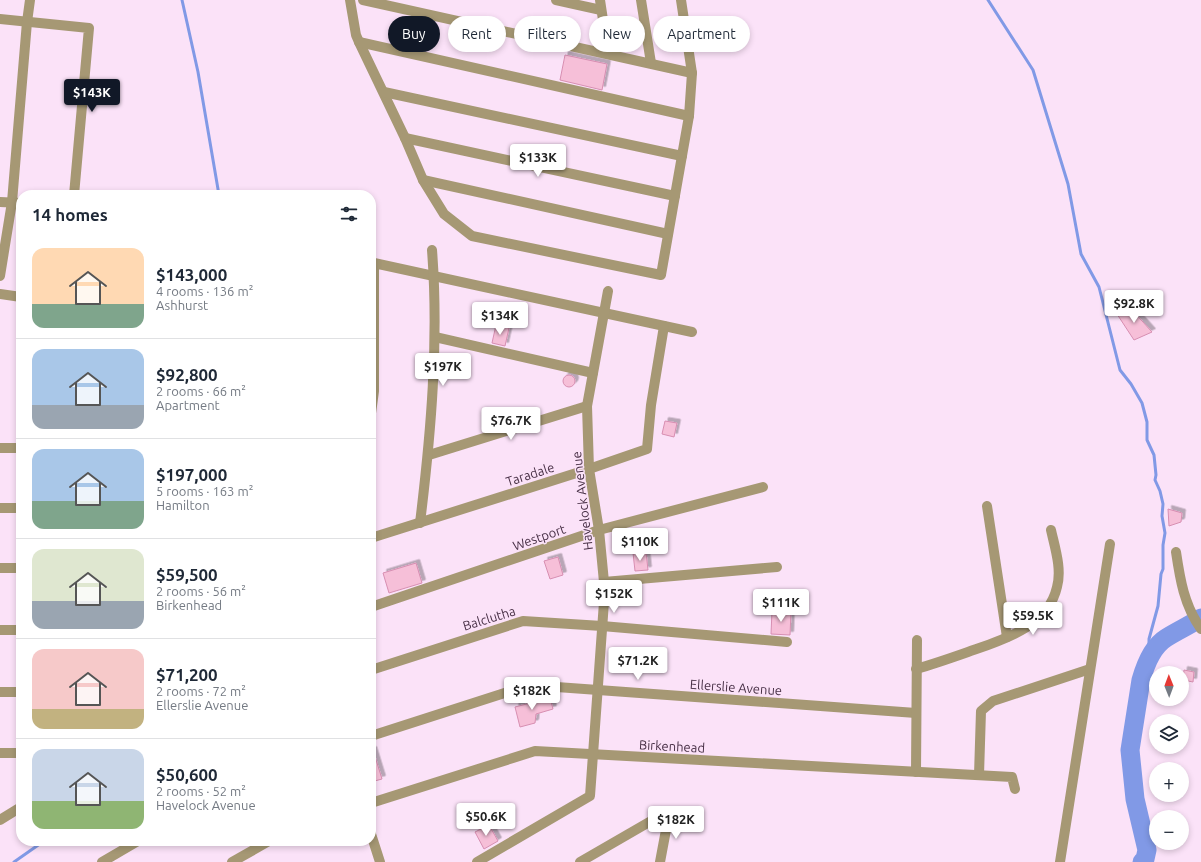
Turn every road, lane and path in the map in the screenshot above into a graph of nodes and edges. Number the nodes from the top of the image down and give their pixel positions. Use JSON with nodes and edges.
{"nodes":[{"id":1,"x":30,"y":0,"type":"edge"},
{"id":2,"x":350,"y":0,"type":"edge"},
{"id":3,"x":363,"y":0,"type":"edge"},
{"id":4,"x":556,"y":0,"type":"edge"},
{"id":5,"x":641,"y":0,"type":"edge"},
{"id":6,"x":681,"y":0,"type":"edge"},
{"id":7,"x":601,"y":5,"type":"edge"},
{"id":8,"x":0,"y":20,"type":"edge"},
{"id":9,"x":27,"y":22,"type":"junction"},
{"id":10,"x":359,"y":42,"type":"junction"},
{"id":11,"x":608,"y":54,"type":"junction"},
{"id":12,"x":651,"y":63,"type":"junction"},
{"id":13,"x":692,"y":73,"type":"junction"},
{"id":14,"x":384,"y":92,"type":"junction"},
{"id":15,"x":689,"y":116,"type":"junction"},
{"id":16,"x":405,"y":138,"type":"junction"},
{"id":17,"x":682,"y":156,"type":"junction"},
{"id":18,"x":423,"y":180,"type":"junction"},
{"id":19,"x":17,"y":190,"type":"edge"},
{"id":20,"x":74,"y":190,"type":"edge"},
{"id":21,"x":676,"y":196,"type":"junction"},
{"id":22,"x":0,"y":202,"type":"edge"},
{"id":23,"x":16,"y":203,"type":"edge"},
{"id":24,"x":668,"y":234,"type":"junction"},
{"id":25,"x":432,"y":250,"type":"dead end"},
{"id":26,"x":376,"y":263,"type":"edge"},
{"id":27,"x":0,"y":276,"type":"edge"},
{"id":28,"x":434,"y":276,"type":"junction"},
{"id":29,"x":608,"y":291,"type":"dead end"},
{"id":30,"x":0,"y":294,"type":"edge"},
{"id":31,"x":16,"y":296,"type":"edge"},
{"id":32,"x":605,"y":313,"type":"junction"},
{"id":33,"x":664,"y":326,"type":"junction"},
{"id":34,"x":692,"y":332,"type":"dead end"},
{"id":35,"x":435,"y":337,"type":"junction"},
{"id":36,"x":593,"y":373,"type":"junction"},
{"id":37,"x":587,"y":406,"type":"junction"},
{"id":38,"x":0,"y":448,"type":"edge"},
{"id":39,"x":16,"y":448,"type":"edge"},
{"id":40,"x":428,"y":455,"type":"junction"},
{"id":41,"x":589,"y":469,"type":"junction"},
{"id":42,"x":763,"y":487,"type":"dead end"},
{"id":43,"x":987,"y":506,"type":"dead end"},
{"id":44,"x":0,"y":508,"type":"edge"},
{"id":45,"x":16,"y":508,"type":"edge"},
{"id":46,"x":420,"y":523,"type":"junction"},
{"id":47,"x":599,"y":530,"type":"junction"},
{"id":48,"x":1052,"y":530,"type":"dead end"},
{"id":49,"x":376,"y":536,"type":"edge"},
{"id":50,"x":1110,"y":544,"type":"dead end"},
{"id":51,"x":1176,"y":552,"type":"dead end"},
{"id":52,"x":16,"y":566,"type":"edge"},
{"id":53,"x":777,"y":567,"type":"dead end"},
{"id":54,"x":0,"y":568,"type":"edge"},
{"id":55,"x":604,"y":582,"type":"junction"},
{"id":56,"x":376,"y":605,"type":"edge"},
{"id":57,"x":602,"y":626,"type":"junction"},
{"id":58,"x":1201,"y":629,"type":"edge"},
{"id":59,"x":0,"y":630,"type":"edge"},
{"id":60,"x":16,"y":630,"type":"edge"},
{"id":61,"x":1007,"y":637,"type":"junction"},
{"id":62,"x":917,"y":640,"type":"dead end"},
{"id":63,"x":787,"y":642,"type":"dead end"},
{"id":64,"x":376,"y":668,"type":"edge"},
{"id":65,"x":916,"y":669,"type":"junction"},
{"id":66,"x":1090,"y":669,"type":"junction"},
{"id":67,"x":597,"y":689,"type":"junction"},
{"id":68,"x":0,"y":692,"type":"edge"},
{"id":69,"x":16,"y":692,"type":"edge"},
{"id":70,"x":916,"y":713,"type":"junction"},
{"id":71,"x":376,"y":734,"type":"edge"},
{"id":72,"x":0,"y":753,"type":"edge"},
{"id":73,"x":16,"y":753,"type":"edge"},
{"id":74,"x":593,"y":754,"type":"junction"},
{"id":75,"x":916,"y":772,"type":"junction"},
{"id":76,"x":979,"y":775,"type":"junction"},
{"id":77,"x":1015,"y":789,"type":"dead end"},
{"id":78,"x":376,"y":801,"type":"edge"},
{"id":79,"x":16,"y":810,"type":"edge"},
{"id":80,"x":0,"y":820,"type":"edge"},
{"id":81,"x":129,"y":846,"type":"edge"},
{"id":82,"x":260,"y":846,"type":"edge"},
{"id":83,"x":374,"y":846,"type":"edge"},
{"id":84,"x":378,"y":861,"type":"edge"},
{"id":85,"x":102,"y":862,"type":"edge"},
{"id":86,"x":232,"y":862,"type":"edge"},
{"id":87,"x":477,"y":862,"type":"edge"},
{"id":88,"x":580,"y":862,"type":"edge"},
{"id":89,"x":660,"y":862,"type":"edge"},
{"id":90,"x":1060,"y":862,"type":"edge"}],
"edges":[{"from":1,"to":9,"type":"street"},
{"from":2,"to":10,"type":"street"},
{"from":3,"to":11,"type":"street"},
{"from":4,"to":7,"type":"street"},
{"from":5,"to":12,"type":"street"},
{"from":6,"to":13,"type":"street"},
{"from":7,"to":11,"type":"street"},
{"from":8,"to":9,"type":"street"},
{"from":9,"to":19,"type":"street"},
{"from":9,"to":20,"type":"street"},
{"from":10,"to":14,"type":"street"},
{"from":10,"to":15,"type":"street"},
{"from":11,"to":12,"type":"street"},
{"from":12,"to":13,"type":"street"},
{"from":13,"to":15,"type":"street"},
{"from":14,"to":16,"type":"street"},
{"from":14,"to":17,"type":"street"},
{"from":15,"to":17,"type":"street"},
{"from":16,"to":18,"type":"street"},
{"from":16,"to":21,"type":"street"},
{"from":17,"to":21,"type":"street"},
{"from":18,"to":24,"type":"street"},
{"from":18,"to":24,"type":"street"},
{"from":21,"to":24,"type":"street"},
{"from":22,"to":23,"type":"street"},
{"from":23,"to":27,"type":"street"},
{"from":25,"to":28,"type":"street"},
{"from":26,"to":28,"type":"street"},
{"from":28,"to":32,"type":"street"},
{"from":28,"to":35,"type":"street"},
{"from":29,"to":32,"type":"street","name":"Havelock Avenue"},
{"from":30,"to":31,"type":"street"},
{"from":32,"to":33,"type":"street"},
{"from":32,"to":36,"type":"street","name":"Havelock Avenue"},
{"from":33,"to":34,"type":"street"},
{"from":33,"to":41,"type":"street","name":"Taradale"},
{"from":35,"to":36,"type":"street"},
{"from":35,"to":40,"type":"street"},
{"from":36,"to":37,"type":"street","name":"Havelock Avenue"},
{"from":37,"to":40,"type":"street"},
{"from":37,"to":41,"type":"street","name":"Havelock Avenue"},
{"from":38,"to":39,"type":"street"},
{"from":40,"to":46,"type":"street"},
{"from":41,"to":46,"type":"street","name":"Taradale"},
{"from":41,"to":47,"type":"street","name":"Havelock Avenue"},
{"from":42,"to":47,"type":"street","name":"Westport"},
{"from":43,"to":61,"type":"street"},
{"from":44,"to":45,"type":"street"},
{"from":46,"to":49,"type":"street","name":"Taradale"},
{"from":47,"to":55,"type":"street","name":"Havelock Avenue"},
{"from":47,"to":56,"type":"street","name":"Westport"},
{"from":48,"to":61,"type":"street"},
{"from":50,"to":66,"type":"street"},
{"from":51,"to":58,"type":"street"},
{"from":52,"to":54,"type":"street"},
{"from":53,"to":55,"type":"street"},
{"from":55,"to":57,"type":"street","name":"Havelock Avenue"},
{"from":57,"to":63,"type":"street","name":"Balclutha"},
{"from":57,"to":64,"type":"street","name":"Balclutha"},
{"from":57,"to":67,"type":"street","name":"Havelock Avenue"},
{"from":59,"to":60,"type":"street"},
{"from":61,"to":65,"type":"street"},
{"from":62,"to":65,"type":"street"},
{"from":65,"to":70,"type":"street"},
{"from":66,"to":76,"type":"street"},
{"from":66,"to":90,"type":"street"},
{"from":67,"to":70,"type":"street","name":"Ellerslie Avenue"},
{"from":67,"to":71,"type":"street","name":"Ellerslie Avenue"},
{"from":67,"to":74,"type":"street","name":"Havelock Avenue"},
{"from":68,"to":69,"type":"street"},
{"from":70,"to":75,"type":"street"},
{"from":72,"to":73,"type":"street"},
{"from":74,"to":75,"type":"street","name":"Birkenhead"},
{"from":74,"to":78,"type":"street","name":"Birkenhead"},
{"from":74,"to":87,"type":"street","name":"Havelock Avenue"},
{"from":75,"to":76,"type":"street","name":"Birkenhead"},
{"from":76,"to":77,"type":"street","name":"Birkenhead"},
{"from":79,"to":80,"type":"street"},
{"from":81,"to":85,"type":"street"},
{"from":82,"to":86,"type":"street"},
{"from":83,"to":84,"type":"street"},
{"from":88,"to":89,"type":"street"}]}
